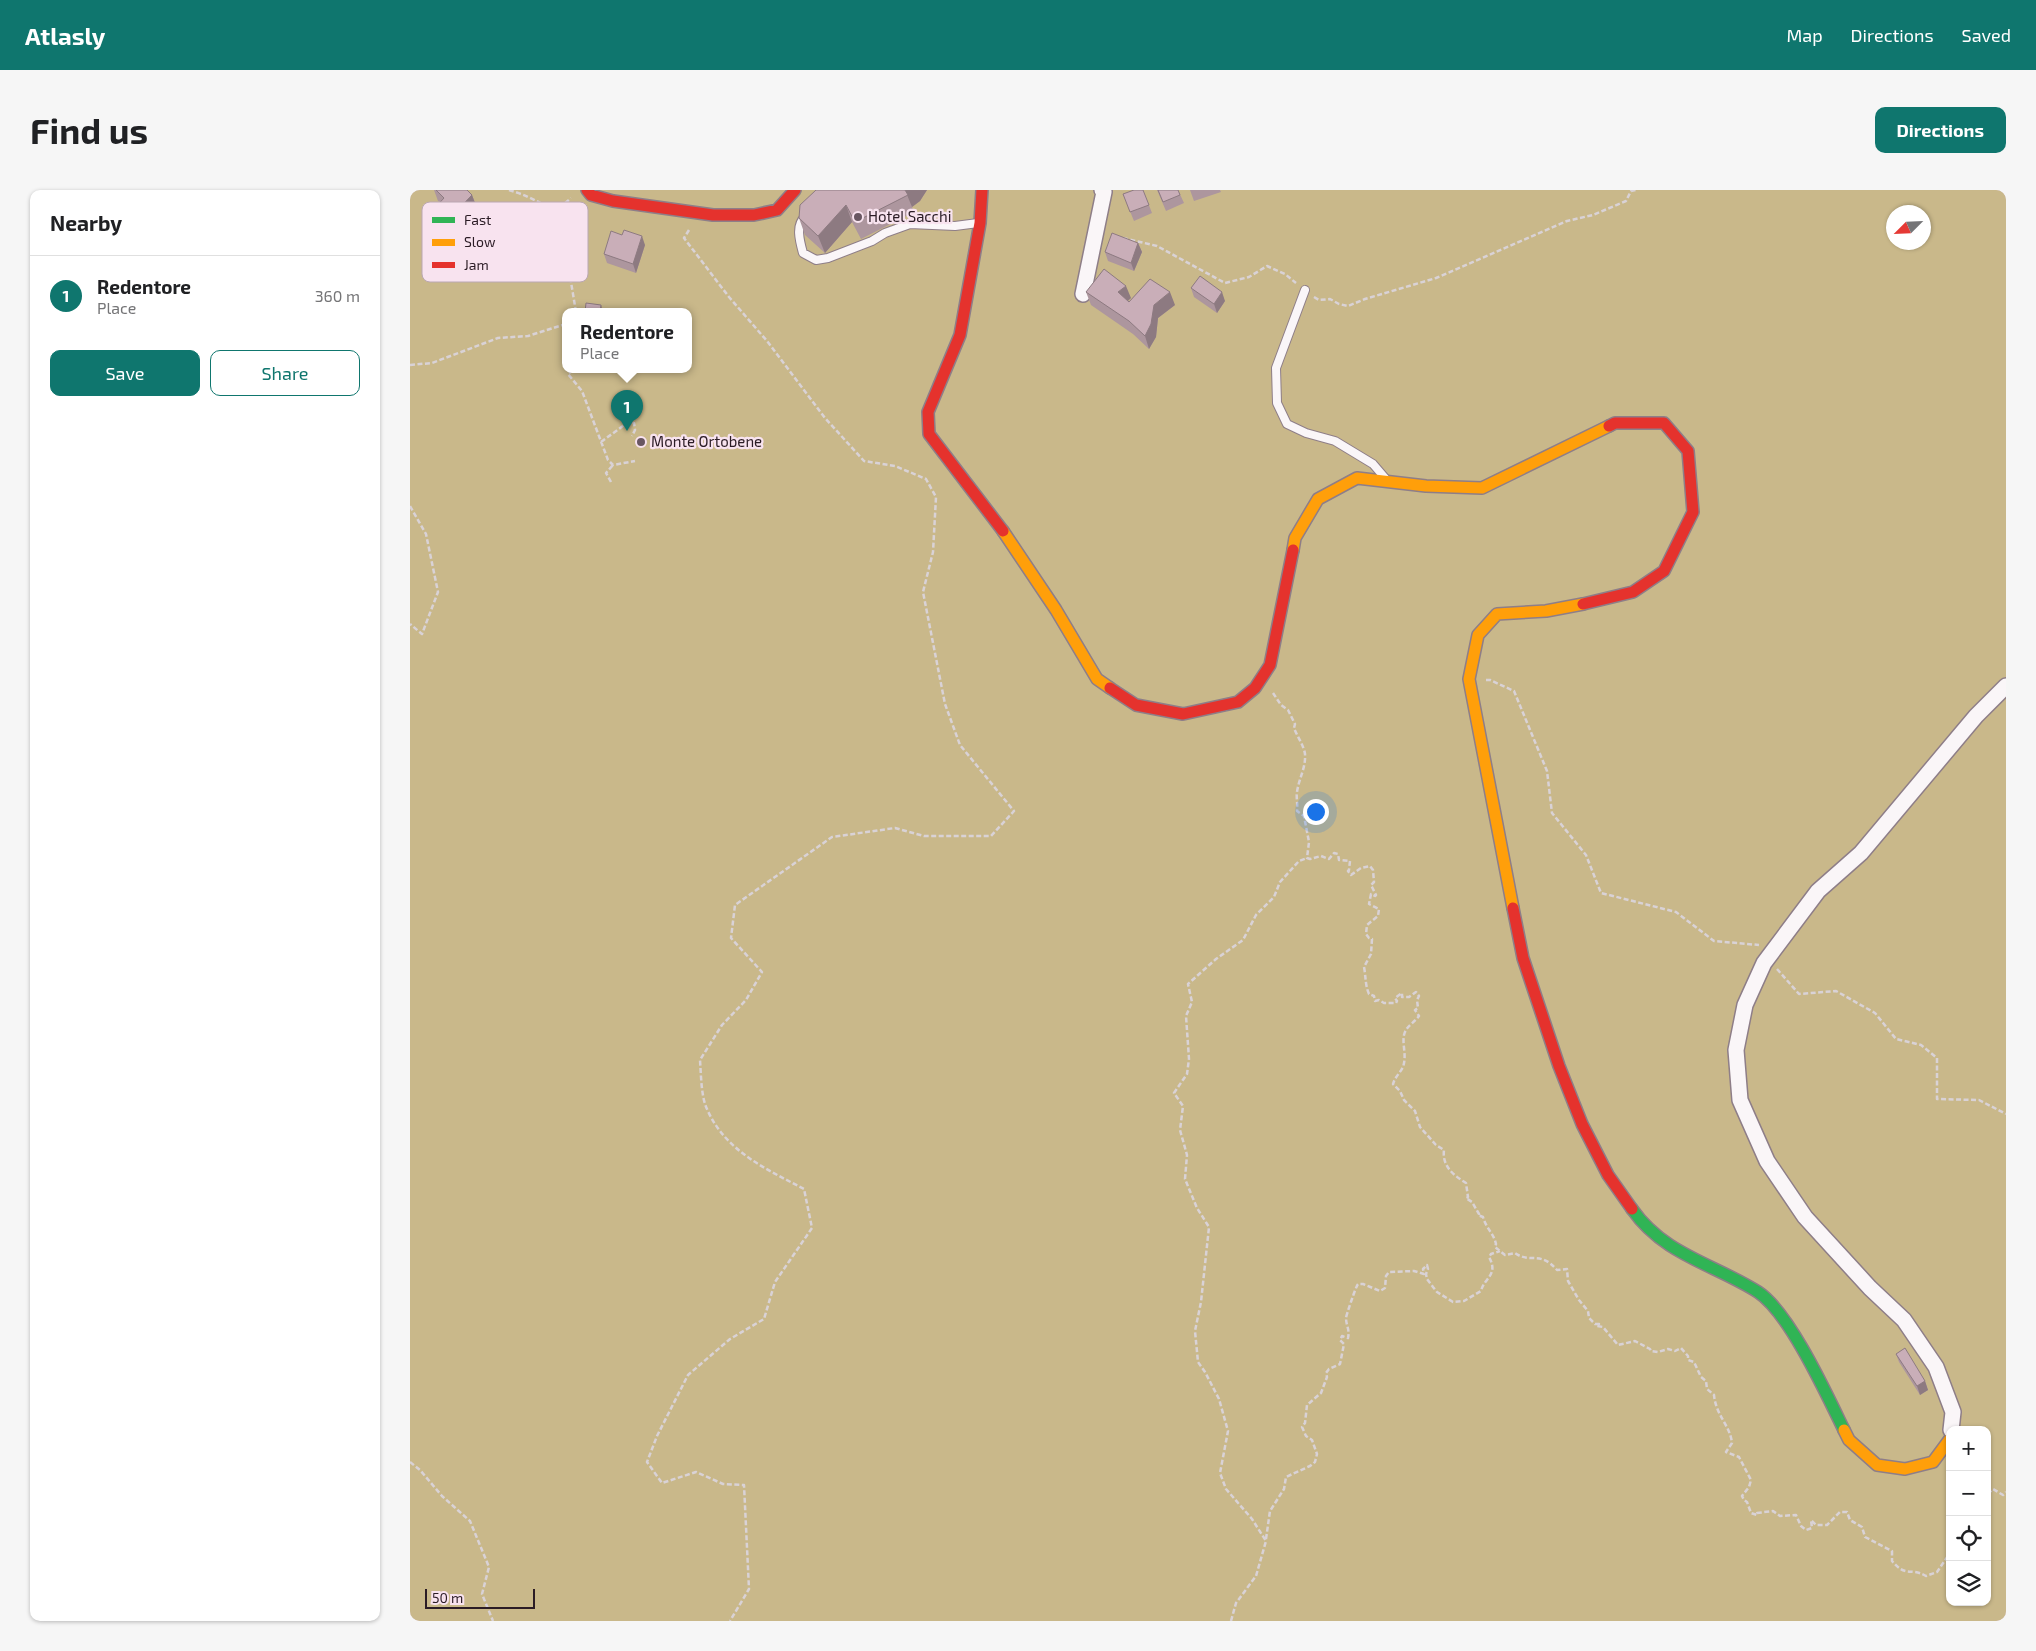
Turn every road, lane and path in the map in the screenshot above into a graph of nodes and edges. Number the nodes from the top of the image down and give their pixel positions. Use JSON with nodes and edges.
{"nodes":[{"id":1,"x":509,"y":190,"type":"edge"},
{"id":2,"x":795,"y":190,"type":"edge"},
{"id":3,"x":982,"y":190,"type":"edge"},
{"id":4,"x":1102,"y":190,"type":"edge"},
{"id":5,"x":1636,"y":190,"type":"edge"},
{"id":6,"x":589,"y":193,"type":"edge"},
{"id":7,"x":573,"y":196,"type":"dead end"},
{"id":8,"x":537,"y":202,"type":"edge"},
{"id":9,"x":567,"y":202,"type":"edge"},
{"id":10,"x":699,"y":213,"type":"junction"},
{"id":11,"x":809,"y":214,"type":"edge"},
{"id":12,"x":980,"y":223,"type":"junction"},
{"id":13,"x":1122,"y":238,"type":"edge"},
{"id":14,"x":571,"y":282,"type":"edge"},
{"id":15,"x":1304,"y":290,"type":"junction"},
{"id":16,"x":1083,"y":294,"type":"dead end"},
{"id":17,"x":575,"y":308,"type":"edge"},
{"id":18,"x":562,"y":325,"type":"edge"},
{"id":19,"x":410,"y":365,"type":"edge"},
{"id":20,"x":569,"y":373,"type":"edge"},
{"id":21,"x":632,"y":436,"type":"dead end"},
{"id":22,"x":600,"y":442,"type":"junction"},
{"id":23,"x":635,"y":462,"type":"dead end"},
{"id":24,"x":613,"y":465,"type":"junction"},
{"id":25,"x":611,"y":482,"type":"dead end"},
{"id":26,"x":1388,"y":482,"type":"junction"},
{"id":27,"x":410,"y":506,"type":"edge"},
{"id":28,"x":410,"y":624,"type":"edge"},
{"id":29,"x":1469,"y":679,"type":"junction"},
{"id":30,"x":2006,"y":686,"type":"edge"},
{"id":31,"x":1281,"y":705,"type":"dead end"},
{"id":32,"x":1307,"y":858,"type":"junction"},
{"id":33,"x":1776,"y":946,"type":"junction"},
{"id":34,"x":2006,"y":1114,"type":"edge"},
{"id":35,"x":1500,"y":1251,"type":"junction"},
{"id":36,"x":1951,"y":1426,"type":"edge"},
{"id":37,"x":1946,"y":1444,"type":"edge"},
{"id":38,"x":410,"y":1462,"type":"edge"},
{"id":39,"x":1991,"y":1491,"type":"edge"},
{"id":40,"x":2006,"y":1492,"type":"edge"},
{"id":41,"x":1266,"y":1541,"type":"junction"},
{"id":42,"x":1946,"y":1559,"type":"edge"},
{"id":43,"x":493,"y":1621,"type":"edge"},
{"id":44,"x":730,"y":1621,"type":"edge"},
{"id":45,"x":1231,"y":1621,"type":"edge"}],
"edges":[{"from":1,"to":8,"type":"path"},
{"from":2,"to":10,"type":"street"},
{"from":3,"to":12,"type":"street"},
{"from":4,"to":16,"type":"street"},
{"from":5,"to":15,"type":"path"},
{"from":6,"to":10,"type":"street"},
{"from":7,"to":9,"type":"path"},
{"from":10,"to":44,"type":"path"},
{"from":11,"to":12,"type":"lane"},
{"from":12,"to":26,"type":"street"},
{"from":13,"to":15,"type":"path"},
{"from":14,"to":17,"type":"path"},
{"from":15,"to":26,"type":"lane"},
{"from":18,"to":19,"type":"path"},
{"from":20,"to":22,"type":"path"},
{"from":21,"to":22,"type":"path"},
{"from":22,"to":24,"type":"path"},
{"from":23,"to":24,"type":"path"},
{"from":24,"to":25,"type":"path"},
{"from":26,"to":29,"type":"street"},
{"from":27,"to":28,"type":"path"},
{"from":29,"to":33,"type":"path"},
{"from":29,"to":37,"type":"street"},
{"from":30,"to":33,"type":"street"},
{"from":31,"to":32,"type":"path"},
{"from":32,"to":35,"type":"path"},
{"from":32,"to":41,"type":"path"},
{"from":33,"to":34,"type":"path"},
{"from":33,"to":36,"type":"street"},
{"from":35,"to":41,"type":"path"},
{"from":35,"to":42,"type":"path"},
{"from":38,"to":43,"type":"path"},
{"from":39,"to":40,"type":"path"},
{"from":41,"to":45,"type":"path"}]}
